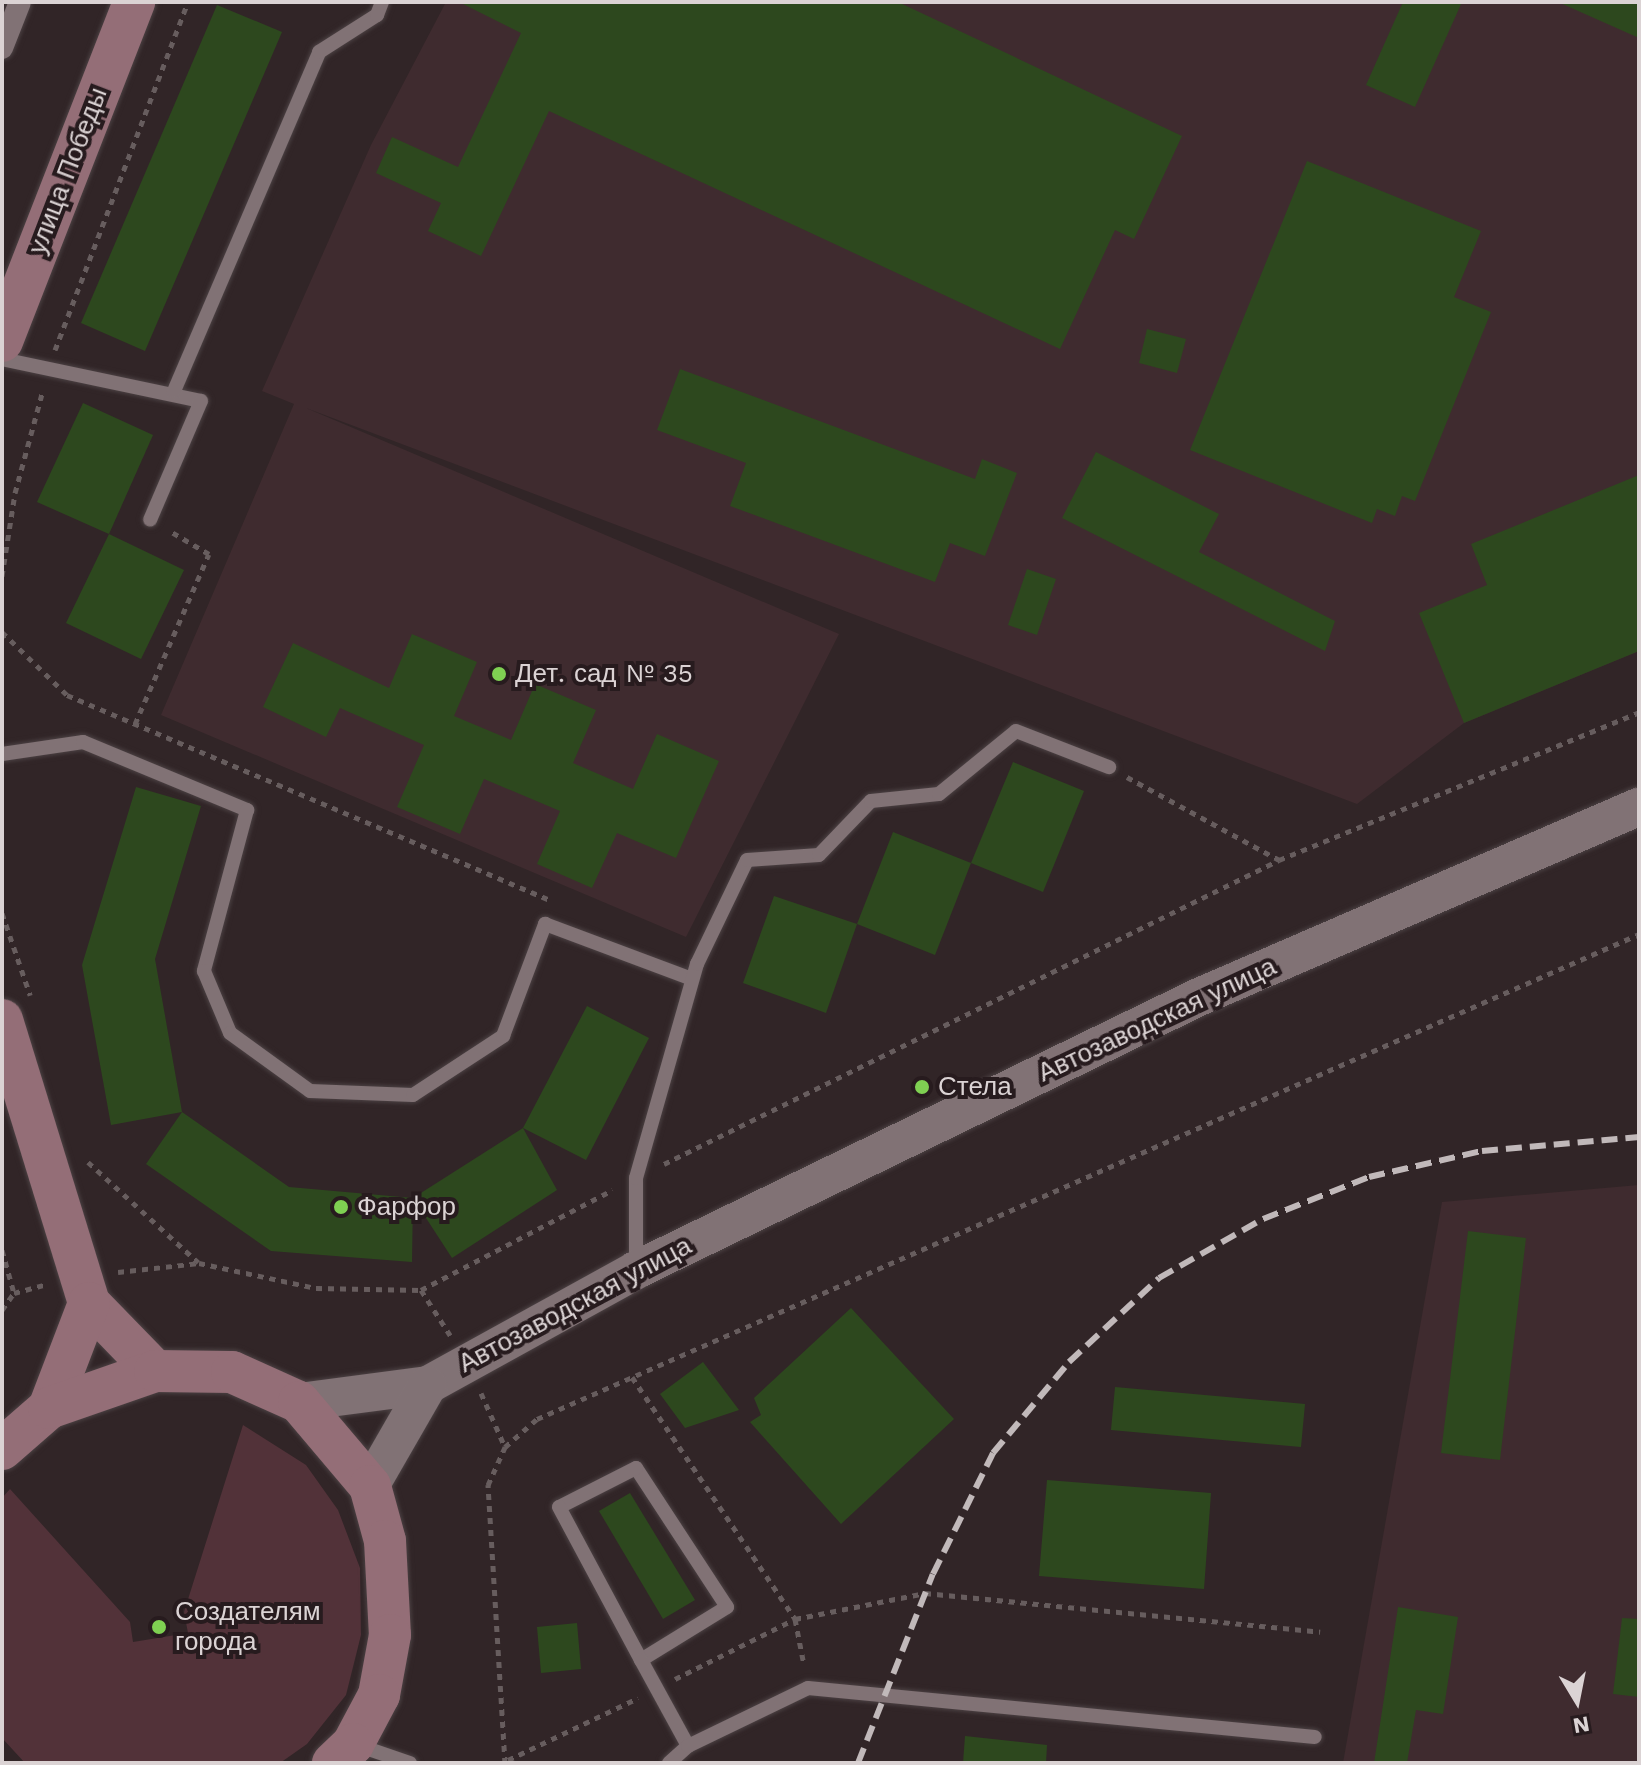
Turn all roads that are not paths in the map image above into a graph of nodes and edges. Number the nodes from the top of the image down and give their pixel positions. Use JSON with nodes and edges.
{"nodes":[{"id":1,"x":20,"y":2,"type":"edge"},
{"id":2,"x":134,"y":2,"type":"edge"},
{"id":3,"x":382,"y":2,"type":"edge"},
{"id":4,"x":2,"y":48,"type":"edge"},
{"id":5,"x":2,"y":341,"type":"edge"},
{"id":6,"x":2,"y":359,"type":"edge"},
{"id":7,"x":174,"y":391,"type":"junction"},
{"id":8,"x":150,"y":520,"type":"road end"},
{"id":9,"x":2,"y":754,"type":"edge"},
{"id":10,"x":1109,"y":767,"type":"road end"},
{"id":11,"x":1639,"y":807,"type":"edge"},
{"id":12,"x":692,"y":979,"type":"junction"},
{"id":13,"x":2,"y":1020,"type":"edge"},
{"id":14,"x":636,"y":1270,"type":"junction"},
{"id":15,"x":83,"y":1290,"type":"junction"},
{"id":16,"x":155,"y":1371,"type":"junction"},
{"id":17,"x":428,"y":1385,"type":"junction"},
{"id":18,"x":299,"y":1402,"type":"junction"},
{"id":19,"x":49,"y":1408,"type":"junction"},
{"id":20,"x":2,"y":1449,"type":"edge"},
{"id":21,"x":370,"y":1486,"type":"junction"},
{"id":22,"x":641,"y":1660,"type":"junction"},
{"id":23,"x":1315,"y":1737,"type":"dead end"},
{"id":24,"x":688,"y":1746,"type":"junction"},
{"id":25,"x":343,"y":1753,"type":"edge"},
{"id":26,"x":410,"y":1763,"type":"edge"},
{"id":27,"x":669,"y":1763,"type":"edge"}],
"edges":[{"from":1,"to":4,"type":"street"},
{"from":2,"to":5,"type":"main road","name":"улица Победы"},
{"from":3,"to":7,"type":"lane"},
{"from":6,"to":7,"type":"lane"},
{"from":7,"to":8,"type":"lane"},
{"from":9,"to":12,"type":"lane"},
{"from":10,"to":12,"type":"lane"},
{"from":11,"to":14,"type":"street","name":"Автозаводская улица"},
{"from":12,"to":14,"type":"lane"},
{"from":13,"to":15,"type":"main road"},
{"from":14,"to":17,"type":"street","name":"Автозаводская улица"},
{"from":15,"to":16,"type":"main road"},
{"from":15,"to":19,"type":"main road"},
{"from":16,"to":18,"type":"main road"},
{"from":16,"to":19,"type":"main road"},
{"from":17,"to":18,"type":"street"},
{"from":17,"to":21,"type":"street"},
{"from":18,"to":21,"type":"main road"},
{"from":19,"to":20,"type":"main road"},
{"from":21,"to":25,"type":"main road"},
{"from":22,"to":22,"type":"lane"},
{"from":22,"to":24,"type":"lane"},
{"from":23,"to":24,"type":"lane"},
{"from":24,"to":27,"type":"lane"},
{"from":25,"to":26,"type":"lane"}]}
